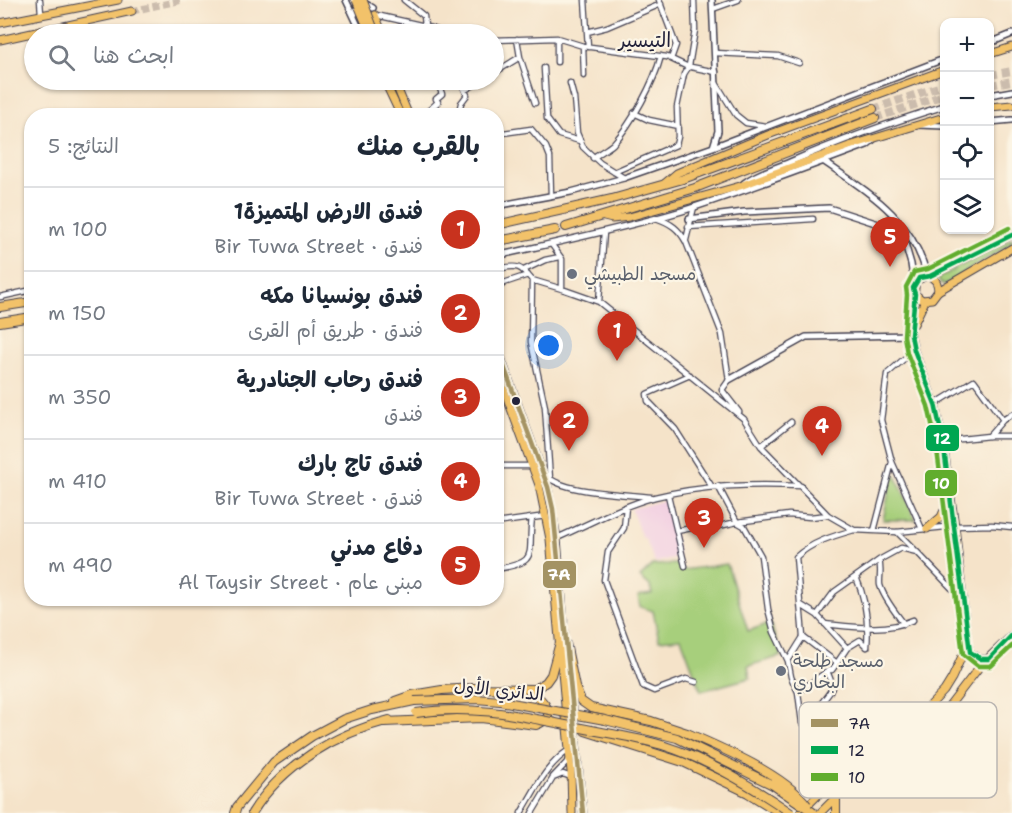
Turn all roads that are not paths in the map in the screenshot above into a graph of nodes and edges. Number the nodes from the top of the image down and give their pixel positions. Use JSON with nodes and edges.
{"nodes":[{"id":1,"x":40,"y":0,"type":"edge"},
{"id":2,"x":118,"y":0,"type":"edge"},
{"id":3,"x":346,"y":0,"type":"edge"},
{"id":4,"x":356,"y":0,"type":"edge"},
{"id":5,"x":363,"y":0,"type":"edge"},
{"id":6,"x":370,"y":0,"type":"edge"},
{"id":7,"x":404,"y":0,"type":"edge"},
{"id":8,"x":585,"y":0,"type":"edge"},
{"id":9,"x":694,"y":0,"type":"edge"},
{"id":10,"x":712,"y":0,"type":"edge"},
{"id":11,"x":738,"y":0,"type":"edge"},
{"id":12,"x":660,"y":2,"type":"edge"},
{"id":13,"x":712,"y":9,"type":"junction"},
{"id":14,"x":132,"y":11,"type":"tunnel mouth"},
{"id":15,"x":374,"y":12,"type":"junction"},
{"id":16,"x":41,"y":14,"type":"junction"},
{"id":17,"x":354,"y":18,"type":"junction"},
{"id":18,"x":0,"y":23,"type":"edge"},
{"id":19,"x":73,"y":24,"type":"edge"},
{"id":20,"x":357,"y":24,"type":"edge"},
{"id":21,"x":366,"y":24,"type":"edge"},
{"id":22,"x":372,"y":24,"type":"edge"},
{"id":23,"x":379,"y":24,"type":"edge"},
{"id":24,"x":418,"y":24,"type":"edge"},
{"id":25,"x":425,"y":24,"type":"edge"},
{"id":26,"x":587,"y":32,"type":"junction"},
{"id":27,"x":1012,"y":34,"type":"edge"},
{"id":28,"x":24,"y":35,"type":"edge"},
{"id":29,"x":557,"y":38,"type":"junction"},
{"id":30,"x":517,"y":39,"type":"junction"},
{"id":31,"x":0,"y":40,"type":"edge"},
{"id":32,"x":504,"y":40,"type":"edge"},
{"id":33,"x":994,"y":41,"type":"edge"},
{"id":34,"x":585,"y":46,"type":"junction"},
{"id":35,"x":1010,"y":47,"type":"edge"},
{"id":36,"x":715,"y":53,"type":"junction"},
{"id":37,"x":994,"y":53,"type":"edge"},
{"id":38,"x":661,"y":56,"type":"junction"},
{"id":39,"x":520,"y":57,"type":"junction"},
{"id":40,"x":671,"y":59,"type":"junction"},
{"id":41,"x":940,"y":61,"type":"edge"},
{"id":42,"x":557,"y":62,"type":"dead end"},
{"id":43,"x":799,"y":63,"type":"dead end"},
{"id":44,"x":689,"y":66,"type":"junction"},
{"id":45,"x":504,"y":67,"type":"edge"},
{"id":46,"x":544,"y":68,"type":"dead end"},
{"id":47,"x":716,"y":72,"type":"junction"},
{"id":48,"x":940,"y":72,"type":"edge"},
{"id":49,"x":584,"y":76,"type":"dead end"},
{"id":50,"x":570,"y":83,"type":"dead end"},
{"id":51,"x":716,"y":83,"type":"junction"},
{"id":52,"x":394,"y":90,"type":"edge"},
{"id":53,"x":396,"y":90,"type":"edge"},
{"id":54,"x":440,"y":90,"type":"edge"},
{"id":55,"x":465,"y":90,"type":"edge"},
{"id":56,"x":1012,"y":91,"type":"edge"},
{"id":57,"x":994,"y":94,"type":"edge"},
{"id":58,"x":535,"y":103,"type":"dead end"},
{"id":59,"x":1012,"y":105,"type":"edge"},
{"id":60,"x":994,"y":107,"type":"edge"},
{"id":61,"x":400,"y":108,"type":"edge"},
{"id":62,"x":405,"y":108,"type":"edge"},
{"id":63,"x":431,"y":108,"type":"edge"},
{"id":64,"x":460,"y":108,"type":"edge"},
{"id":65,"x":940,"y":108,"type":"edge"},
{"id":66,"x":873,"y":109,"type":"tunnel mouth"},
{"id":67,"x":634,"y":114,"type":"junction"},
{"id":68,"x":875,"y":118,"type":"tunnel mouth"},
{"id":69,"x":940,"y":118,"type":"edge"},
{"id":70,"x":1012,"y":120,"type":"edge"},
{"id":71,"x":994,"y":122,"type":"edge"},
{"id":72,"x":916,"y":125,"type":"junction"},
{"id":73,"x":678,"y":126,"type":"junction"},
{"id":74,"x":766,"y":126,"type":"junction"},
{"id":75,"x":940,"y":126,"type":"edge"},
{"id":76,"x":504,"y":133,"type":"edge"},
{"id":77,"x":876,"y":137,"type":"junction"},
{"id":78,"x":580,"y":141,"type":"junction"},
{"id":79,"x":713,"y":147,"type":"junction"},
{"id":80,"x":593,"y":158,"type":"junction"},
{"id":81,"x":823,"y":161,"type":"junction"},
{"id":82,"x":614,"y":172,"type":"junction"},
{"id":83,"x":624,"y":178,"type":"junction"},
{"id":84,"x":664,"y":184,"type":"junction"},
{"id":85,"x":740,"y":186,"type":"junction"},
{"id":86,"x":551,"y":196,"type":"junction"},
{"id":87,"x":504,"y":205,"type":"edge"},
{"id":88,"x":694,"y":207,"type":"junction"},
{"id":89,"x":604,"y":217,"type":"junction"},
{"id":90,"x":656,"y":218,"type":"junction"},
{"id":91,"x":689,"y":219,"type":"junction"},
{"id":92,"x":813,"y":219,"type":"dead end"},
{"id":93,"x":504,"y":223,"type":"edge"},
{"id":94,"x":566,"y":227,"type":"dead end"},
{"id":95,"x":688,"y":227,"type":"junction"},
{"id":96,"x":555,"y":230,"type":"dead end"},
{"id":97,"x":604,"y":232,"type":"junction"},
{"id":98,"x":1012,"y":235,"type":"edge"},
{"id":99,"x":910,"y":236,"type":"junction"},
{"id":100,"x":504,"y":240,"type":"edge"},
{"id":101,"x":904,"y":240,"type":"junction"},
{"id":102,"x":686,"y":242,"type":"junction"},
{"id":103,"x":552,"y":245,"type":"junction"},
{"id":104,"x":1012,"y":248,"type":"edge"},
{"id":105,"x":504,"y":255,"type":"edge"},
{"id":106,"x":560,"y":256,"type":"junction"},
{"id":107,"x":504,"y":268,"type":"edge"},
{"id":108,"x":526,"y":273,"type":"junction"},
{"id":109,"x":928,"y":276,"type":"junction"},
{"id":110,"x":531,"y":280,"type":"junction"},
{"id":111,"x":504,"y":283,"type":"edge"},
{"id":112,"x":914,"y":285,"type":"junction"},
{"id":113,"x":562,"y":289,"type":"junction"},
{"id":114,"x":938,"y":291,"type":"junction"},
{"id":115,"x":24,"y":292,"type":"edge"},
{"id":116,"x":915,"y":294,"type":"junction"},
{"id":117,"x":0,"y":297,"type":"edge"},
{"id":118,"x":925,"y":301,"type":"junction"},
{"id":119,"x":599,"y":302,"type":"junction"},
{"id":120,"x":24,"y":303,"type":"edge"},
{"id":121,"x":0,"y":307,"type":"edge"},
{"id":122,"x":24,"y":318,"type":"edge"},
{"id":123,"x":0,"y":322,"type":"edge"},
{"id":124,"x":911,"y":335,"type":"junction"},
{"id":125,"x":914,"y":350,"type":"junction"},
{"id":126,"x":504,"y":365,"type":"edge"},
{"id":127,"x":690,"y":375,"type":"junction"},
{"id":128,"x":729,"y":380,"type":"junction"},
{"id":129,"x":504,"y":396,"type":"edge"},
{"id":130,"x":935,"y":404,"type":"junction"},
{"id":131,"x":1012,"y":414,"type":"edge"},
{"id":132,"x":744,"y":419,"type":"junction"},
{"id":133,"x":1003,"y":420,"type":"junction"},
{"id":134,"x":790,"y":422,"type":"dead end"},
{"id":135,"x":989,"y":435,"type":"junction"},
{"id":136,"x":1012,"y":436,"type":"edge"},
{"id":137,"x":943,"y":441,"type":"junction"},
{"id":138,"x":761,"y":446,"type":"junction"},
{"id":139,"x":892,"y":462,"type":"junction"},
{"id":140,"x":504,"y":466,"type":"edge"},
{"id":141,"x":532,"y":466,"type":"junction"},
{"id":142,"x":547,"y":477,"type":"junction"},
{"id":143,"x":718,"y":486,"type":"junction"},
{"id":144,"x":801,"y":486,"type":"junction"},
{"id":145,"x":711,"y":487,"type":"junction"},
{"id":146,"x":668,"y":495,"type":"junction"},
{"id":147,"x":655,"y":497,"type":"junction"},
{"id":148,"x":950,"y":497,"type":"junction"},
{"id":149,"x":626,"y":507,"type":"junction"},
{"id":150,"x":828,"y":515,"type":"junction"},
{"id":151,"x":546,"y":516,"type":"junction"},
{"id":152,"x":532,"y":518,"type":"junction"},
{"id":153,"x":504,"y":522,"type":"edge"},
{"id":154,"x":737,"y":522,"type":"junction"},
{"id":155,"x":955,"y":526,"type":"junction"},
{"id":156,"x":1012,"y":527,"type":"edge"},
{"id":157,"x":925,"y":529,"type":"junction"},
{"id":158,"x":854,"y":530,"type":"junction"},
{"id":159,"x":677,"y":531,"type":"junction"},
{"id":160,"x":874,"y":531,"type":"junction"},
{"id":161,"x":897,"y":532,"type":"junction"},
{"id":162,"x":558,"y":538,"type":"junction"},
{"id":163,"x":917,"y":552,"type":"junction"},
{"id":164,"x":879,"y":560,"type":"junction"},
{"id":165,"x":685,"y":566,"type":"dead end"},
{"id":166,"x":504,"y":568,"type":"edge"},
{"id":167,"x":856,"y":577,"type":"junction"},
{"id":168,"x":962,"y":598,"type":"junction"},
{"id":169,"x":801,"y":605,"type":"junction"},
{"id":170,"x":817,"y":615,"type":"junction"},
{"id":171,"x":914,"y":620,"type":"dead end"},
{"id":172,"x":825,"y":624,"type":"junction"},
{"id":173,"x":904,"y":624,"type":"junction"},
{"id":174,"x":868,"y":629,"type":"junction"},
{"id":175,"x":1012,"y":635,"type":"edge"},
{"id":176,"x":803,"y":637,"type":"junction"},
{"id":177,"x":968,"y":643,"type":"junction"},
{"id":178,"x":563,"y":644,"type":"junction"},
{"id":179,"x":847,"y":648,"type":"junction"},
{"id":180,"x":989,"y":659,"type":"junction"},
{"id":181,"x":788,"y":661,"type":"junction"},
{"id":182,"x":837,"y":663,"type":"junction"},
{"id":183,"x":827,"y":671,"type":"junction"},
{"id":184,"x":696,"y":682,"type":"dead end"},
{"id":185,"x":529,"y":690,"type":"junction"},
{"id":186,"x":798,"y":692,"type":"junction"},
{"id":187,"x":413,"y":698,"type":"junction"},
{"id":188,"x":799,"y":702,"type":"edge"},
{"id":189,"x":822,"y":702,"type":"edge"},
{"id":190,"x":933,"y":702,"type":"edge"},
{"id":191,"x":952,"y":702,"type":"edge"},
{"id":192,"x":384,"y":722,"type":"junction"},
{"id":193,"x":578,"y":728,"type":"junction"},
{"id":194,"x":569,"y":750,"type":"junction"},
{"id":195,"x":570,"y":759,"type":"junction"},
{"id":196,"x":571,"y":775,"type":"junction"},
{"id":197,"x":553,"y":778,"type":"junction"},
{"id":198,"x":799,"y":795,"type":"edge"},
{"id":199,"x":802,"y":798,"type":"edge"},
{"id":200,"x":815,"y":798,"type":"edge"},
{"id":201,"x":836,"y":798,"type":"joint"},
{"id":202,"x":235,"y":811,"type":"edge"},
{"id":203,"x":815,"y":812,"type":"edge"},
{"id":204,"x":252,"y":813,"type":"edge"},
{"id":205,"x":521,"y":813,"type":"edge"},
{"id":206,"x":532,"y":813,"type":"edge"},
{"id":207,"x":572,"y":813,"type":"edge"},
{"id":208,"x":577,"y":813,"type":"edge"},
{"id":209,"x":585,"y":813,"type":"edge"},
{"id":210,"x":780,"y":813,"type":"edge"},
{"id":211,"x":791,"y":813,"type":"edge"},
{"id":212,"x":800,"y":813,"type":"edge"},
{"id":213,"x":836,"y":813,"type":"edge"}],
"edges":[{"from":1,"to":16,"type":"street"},
{"from":2,"to":16,"type":"main road"},
{"from":3,"to":17,"type":"street"},
{"from":4,"to":21,"type":"main road","bridge":true},
{"from":5,"to":22,"type":"main road","bridge":true},
{"from":6,"to":15,"type":"street"},
{"from":7,"to":25,"type":"street"},
{"from":8,"to":26,"type":"street"},
{"from":9,"to":44,"type":"street"},
{"from":10,"to":13,"type":"street"},
{"from":11,"to":13,"type":"street"},
{"from":12,"to":26,"type":"street"},
{"from":12,"to":40,"type":"street"},
{"from":13,"to":36,"type":"street"},
{"from":14,"to":19,"type":"main road"},
{"from":15,"to":17,"type":"street"},
{"from":15,"to":23,"type":"main road"},
{"from":15,"to":24,"type":"street"},
{"from":16,"to":18,"type":"main road"},
{"from":17,"to":20,"type":"street"},
{"from":26,"to":34,"type":"street"},
{"from":27,"to":33,"type":"street"},
{"from":28,"to":31,"type":"main road"},
{"from":29,"to":30,"type":"street"},
{"from":29,"to":34,"type":"street"},
{"from":29,"to":42,"type":"street"},
{"from":30,"to":32,"type":"street"},
{"from":30,"to":39,"type":"street"},
{"from":34,"to":38,"type":"street"},
{"from":34,"to":49,"type":"street"},
{"from":35,"to":37,"type":"main road"},
{"from":36,"to":43,"type":"street"},
{"from":36,"to":47,"type":"street"},
{"from":38,"to":40,"type":"street"},
{"from":38,"to":67,"type":"street"},
{"from":39,"to":45,"type":"street"},
{"from":39,"to":58,"type":"street"},
{"from":40,"to":44,"type":"street"},
{"from":41,"to":74,"type":"street"},
{"from":44,"to":47,"type":"street"},
{"from":44,"to":73,"type":"street"},
{"from":46,"to":78,"type":"street"},
{"from":47,"to":51,"type":"street"},
{"from":48,"to":84,"type":"main road"},
{"from":50,"to":78,"type":"street"},
{"from":51,"to":74,"type":"street"},
{"from":51,"to":79,"type":"street"},
{"from":52,"to":61,"type":"main road"},
{"from":53,"to":62,"type":"main road"},
{"from":54,"to":63,"type":"street"},
{"from":55,"to":64,"type":"street"},
{"from":56,"to":57,"type":"street"},
{"from":59,"to":60,"type":"main road"},
{"from":65,"to":85,"type":"street"},
{"from":66,"to":84,"type":"highway"},
{"from":67,"to":73,"type":"street"},
{"from":67,"to":80,"type":"street"},
{"from":68,"to":89,"type":"highway"},
{"from":69,"to":72,"type":"main road"},
{"from":70,"to":71,"type":"street"},
{"from":72,"to":75,"type":"street"},
{"from":72,"to":77,"type":"main road"},
{"from":73,"to":82,"type":"street"},
{"from":74,"to":79,"type":"street"},
{"from":76,"to":86,"type":"street"},
{"from":77,"to":81,"type":"street"},
{"from":77,"to":85,"type":"main road"},
{"from":78,"to":80,"type":"street"},
{"from":79,"to":83,"type":"street"},
{"from":80,"to":82,"type":"street"},
{"from":81,"to":88,"type":"street"},
{"from":81,"to":99,"type":"street"},
{"from":82,"to":83,"type":"street"},
{"from":83,"to":86,"type":"street"},
{"from":84,"to":93,"type":"highway"},
{"from":85,"to":89,"type":"main road"},
{"from":86,"to":87,"type":"street"},
{"from":88,"to":90,"type":"street"},
{"from":88,"to":91,"type":"street"},
{"from":89,"to":94,"type":"highway"},
{"from":90,"to":97,"type":"street"},
{"from":90,"to":102,"type":"street"},
{"from":91,"to":95,"type":"street"},
{"from":91,"to":101,"type":"street"},
{"from":92,"to":95,"type":"street"},
{"from":95,"to":102,"type":"street"},
{"from":96,"to":100,"type":"highway"},
{"from":97,"to":103,"type":"street"},
{"from":97,"to":119,"type":"street"},
{"from":98,"to":109,"type":"main road"},
{"from":99,"to":101,"type":"street"},
{"from":99,"to":109,"type":"street"},
{"from":101,"to":112,"type":"street"},
{"from":102,"to":128,"type":"street"},
{"from":103,"to":105,"type":"street"},
{"from":103,"to":106,"type":"street"},
{"from":104,"to":114,"type":"main road"},
{"from":106,"to":108,"type":"street"},
{"from":106,"to":113,"type":"street"},
{"from":107,"to":108,"type":"street"},
{"from":108,"to":110,"type":"street"},
{"from":108,"to":111,"type":"street"},
{"from":109,"to":112,"type":"main road"},
{"from":109,"to":114,"type":"main road"},
{"from":110,"to":113,"type":"street"},
{"from":110,"to":142,"type":"street"},
{"from":112,"to":116,"type":"main road"},
{"from":113,"to":119,"type":"street"},
{"from":114,"to":118,"type":"main road"},
{"from":115,"to":117,"type":"street"},
{"from":116,"to":118,"type":"main road"},
{"from":116,"to":124,"type":"main road"},
{"from":118,"to":124,"type":"main road"},
{"from":119,"to":127,"type":"street"},
{"from":120,"to":121,"type":"highway"},
{"from":122,"to":123,"type":"highway"},
{"from":124,"to":125,"type":"main road"},
{"from":124,"to":128,"type":"street"},
{"from":125,"to":130,"type":"main road"},
{"from":125,"to":139,"type":"street"},
{"from":126,"to":142,"type":"main road"},
{"from":127,"to":132,"type":"street"},
{"from":127,"to":145,"type":"street"},
{"from":128,"to":132,"type":"street"},
{"from":129,"to":141,"type":"main road"},
{"from":130,"to":133,"type":"street"},
{"from":130,"to":137,"type":"main road"},
{"from":131,"to":133,"type":"street"},
{"from":132,"to":138,"type":"street"},
{"from":133,"to":135,"type":"street"},
{"from":134,"to":138,"type":"street"},
{"from":135,"to":136,"type":"street"},
{"from":135,"to":137,"type":"street"},
{"from":137,"to":148,"type":"main road"},
{"from":138,"to":144,"type":"street"},
{"from":139,"to":157,"type":"street"},
{"from":139,"to":160,"type":"street"},
{"from":140,"to":141,"type":"street"},
{"from":141,"to":142,"type":"main road"},
{"from":141,"to":151,"type":"main road"},
{"from":142,"to":147,"type":"street"},
{"from":142,"to":162,"type":"main road"},
{"from":143,"to":144,"type":"street"},
{"from":143,"to":145,"type":"street"},
{"from":143,"to":154,"type":"street"},
{"from":144,"to":150,"type":"street"},
{"from":145,"to":146,"type":"street"},
{"from":146,"to":147,"type":"street"},
{"from":146,"to":159,"type":"street"},
{"from":147,"to":149,"type":"street"},
{"from":148,"to":155,"type":"main road"},
{"from":148,"to":157,"type":"main road"},
{"from":149,"to":162,"type":"street"},
{"from":149,"to":184,"type":"street"},
{"from":150,"to":154,"type":"street"},
{"from":150,"to":158,"type":"street"},
{"from":151,"to":152,"type":"street"},
{"from":151,"to":178,"type":"main road"},
{"from":152,"to":153,"type":"street"},
{"from":152,"to":166,"type":"street"},
{"from":154,"to":159,"type":"street"},
{"from":154,"to":181,"type":"street"},
{"from":155,"to":156,"type":"street"},
{"from":155,"to":157,"type":"street"},
{"from":155,"to":168,"type":"main road"},
{"from":157,"to":161,"type":"street"},
{"from":158,"to":160,"type":"street"},
{"from":158,"to":169,"type":"street"},
{"from":159,"to":165,"type":"street"},
{"from":160,"to":161,"type":"street"},
{"from":161,"to":163,"type":"street"},
{"from":162,"to":178,"type":"main road"},
{"from":163,"to":164,"type":"street"},
{"from":163,"to":168,"type":"street"},
{"from":164,"to":167,"type":"street"},
{"from":164,"to":173,"type":"street"},
{"from":167,"to":170,"type":"street"},
{"from":167,"to":174,"type":"street"},
{"from":168,"to":177,"type":"main road"},
{"from":169,"to":170,"type":"street"},
{"from":169,"to":176,"type":"street"},
{"from":170,"to":172,"type":"street"},
{"from":171,"to":173,"type":"street"},
{"from":172,"to":174,"type":"street"},
{"from":172,"to":179,"type":"street"},
{"from":173,"to":174,"type":"street"},
{"from":174,"to":179,"type":"street"},
{"from":175,"to":180,"type":"main road"},
{"from":176,"to":181,"type":"street"},
{"from":176,"to":182,"type":"street"},
{"from":177,"to":180,"type":"main road"},
{"from":177,"to":190,"type":"main road"},
{"from":178,"to":185,"type":"highway"},
{"from":178,"to":194,"type":"main road"},
{"from":178,"to":198,"type":"highway","bridge":true},
{"from":178,"to":209,"type":"main road"},
{"from":179,"to":182,"type":"street"},
{"from":180,"to":191,"type":"main road"},
{"from":181,"to":186,"type":"street"},
{"from":182,"to":183,"type":"street"},
{"from":183,"to":186,"type":"street"},
{"from":183,"to":189,"type":"street"},
{"from":185,"to":187,"type":"highway"},
{"from":185,"to":192,"type":"highway"},
{"from":186,"to":188,"type":"street"},
{"from":187,"to":202,"type":"highway","name":"الدائري الأول"},
{"from":187,"to":203,"type":"highway","name":"الدائري الأول","bridge":true},
{"from":192,"to":193,"type":"highway","name":"الدائري الأول","bridge":true},
{"from":192,"to":204,"type":"highway","name":"الدائري الأول"},
{"from":193,"to":210,"type":"highway"},
{"from":193,"to":211,"type":"highway","name":"الدائري الأول","bridge":true},
{"from":194,"to":195,"type":"main road"},
{"from":194,"to":205,"type":"street"},
{"from":195,"to":196,"type":"main road"},
{"from":195,"to":197,"type":"street"},
{"from":196,"to":197,"type":"street"},
{"from":196,"to":207,"type":"main road"},
{"from":196,"to":208,"type":"main road"},
{"from":197,"to":206,"type":"street"},
{"from":199,"to":203,"type":"highway","bridge":true},
{"from":200,"to":212,"type":"main road"},
{"from":201,"to":203,"type":"main road"},
{"from":201,"to":213,"type":"highway"}]}
